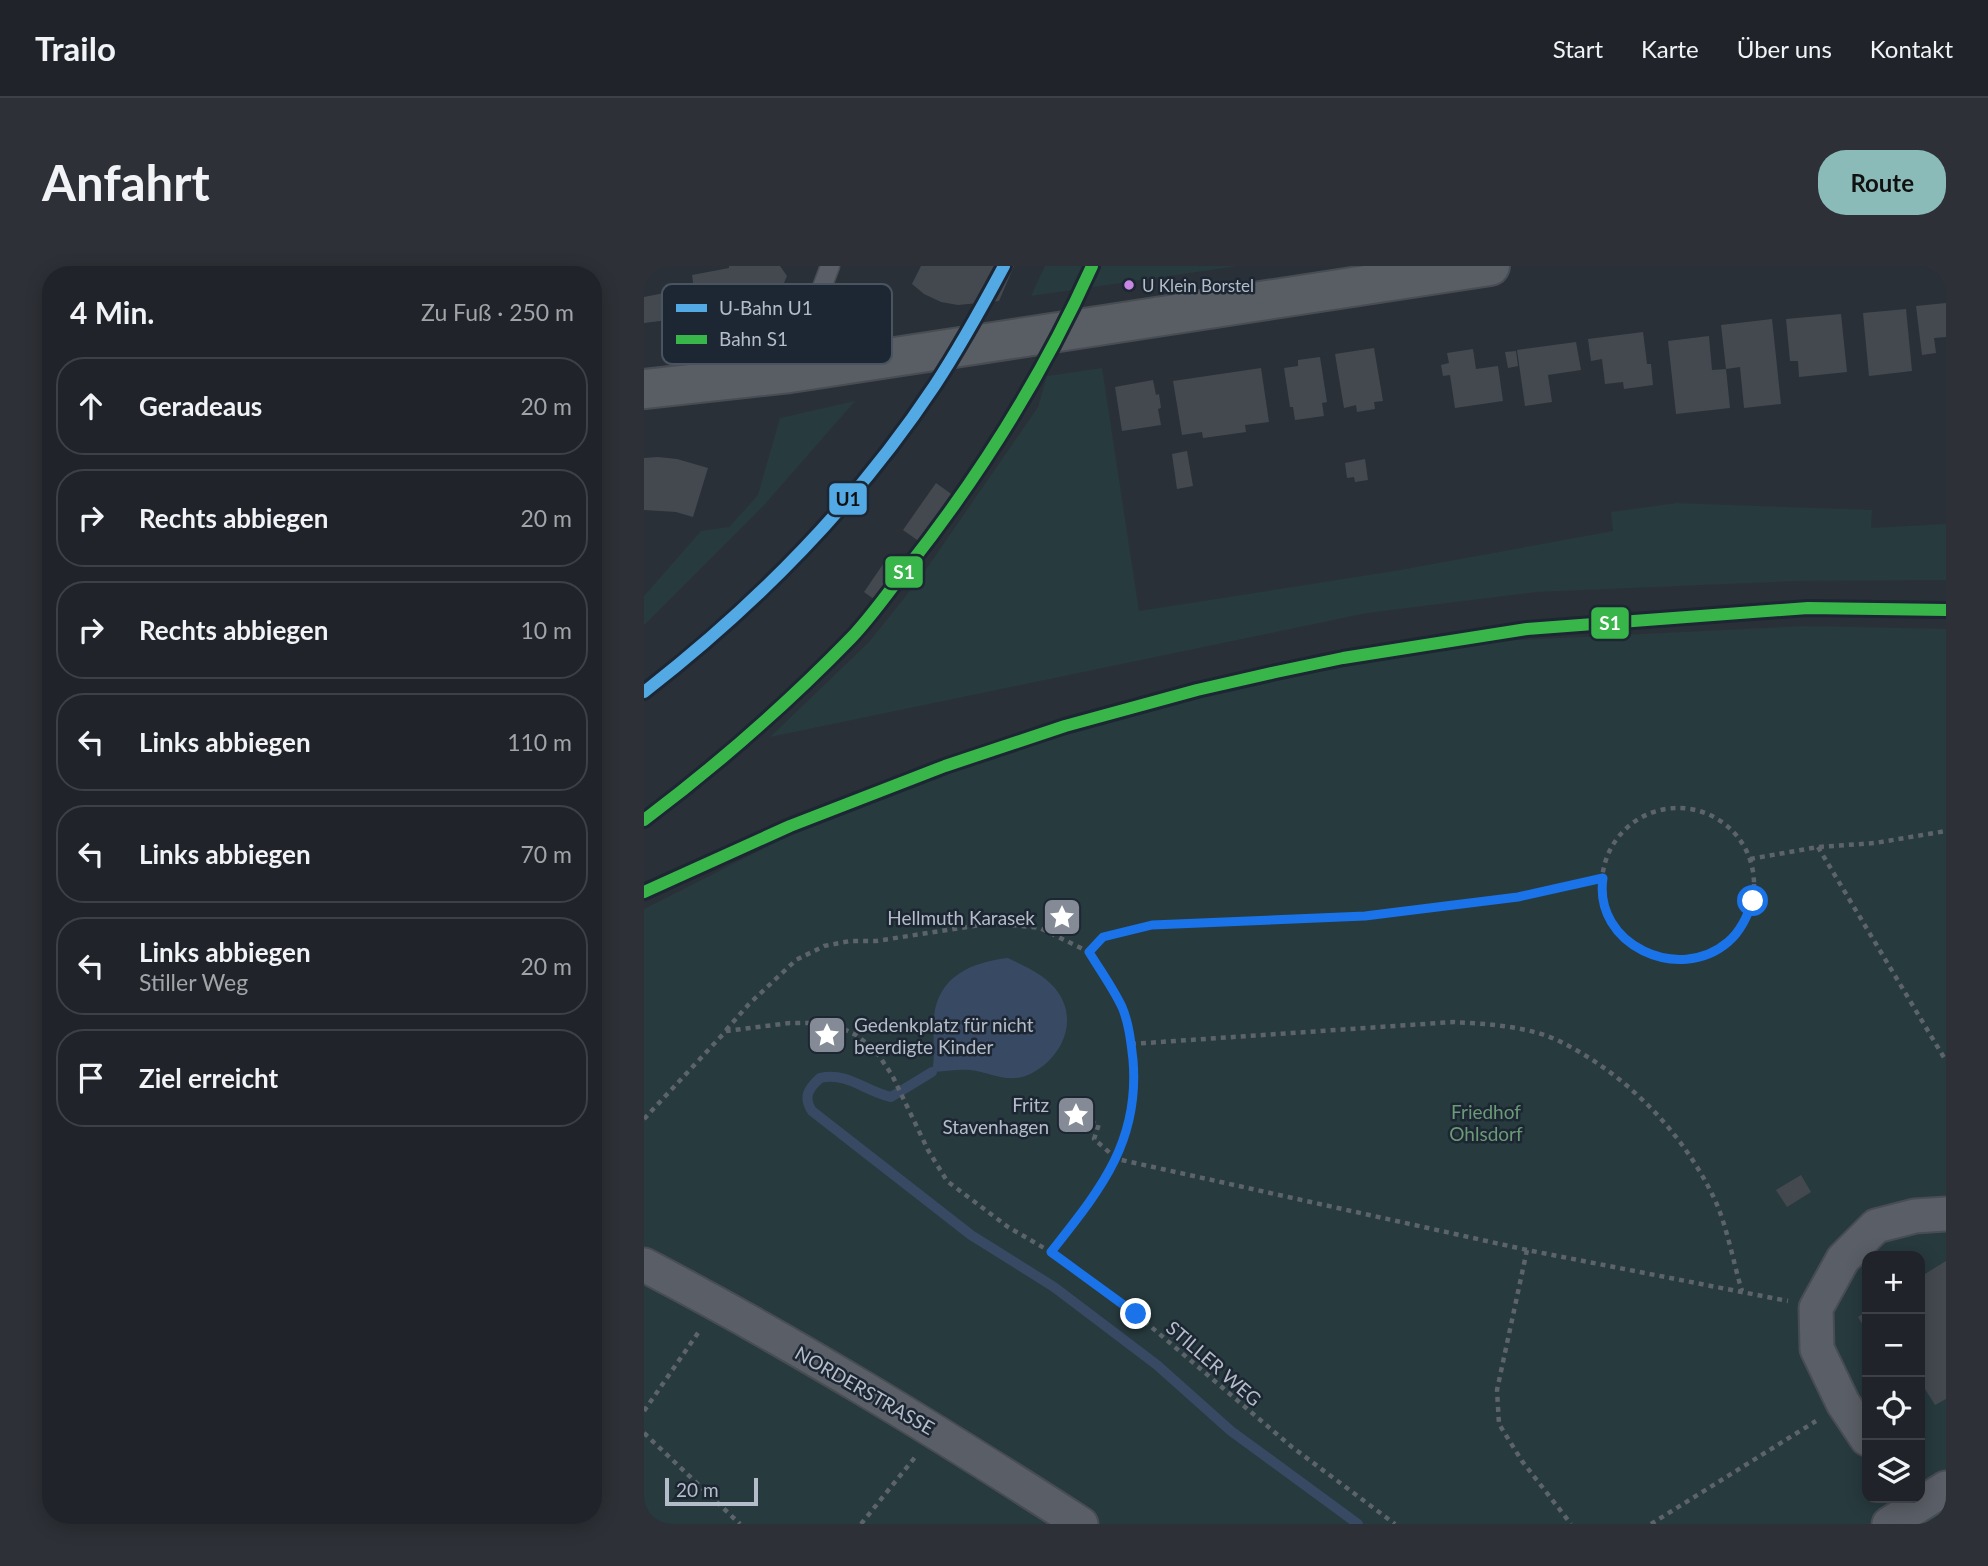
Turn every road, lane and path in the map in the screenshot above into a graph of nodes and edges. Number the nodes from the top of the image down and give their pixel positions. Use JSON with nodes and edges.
{"nodes":[{"id":1,"x":830,"y":266,"type":"edge"},
{"id":2,"x":1490,"y":266,"type":"edge"},
{"id":3,"x":823,"y":284,"type":"edge"},
{"id":4,"x":892,"y":357,"type":"edge"},
{"id":5,"x":793,"y":364,"type":"edge"},
{"id":6,"x":849,"y":364,"type":"edge"},
{"id":7,"x":790,"y":373,"type":"junction"},
{"id":8,"x":1032,"y":378,"type":"dead end"},
{"id":9,"x":644,"y":389,"type":"edge"},
{"id":10,"x":912,"y":555,"type":"dead end"},
{"id":11,"x":1946,"y":831,"type":"edge"},
{"id":12,"x":1818,"y":847,"type":"junction"},
{"id":13,"x":1750,"y":859,"type":"junction"},
{"id":14,"x":1603,"y":878,"type":"junction"},
{"id":15,"x":1089,"y":952,"type":"junction"},
{"id":16,"x":726,"y":1031,"type":"junction"},
{"id":17,"x":1131,"y":1044,"type":"junction"},
{"id":18,"x":1946,"y":1061,"type":"edge"},
{"id":19,"x":644,"y":1119,"type":"edge"},
{"id":20,"x":1065,"y":1132,"type":"dead end"},
{"id":21,"x":1117,"y":1159,"type":"junction"},
{"id":22,"x":1946,"y":1214,"type":"edge"},
{"id":23,"x":1527,"y":1251,"type":"junction"},
{"id":24,"x":1051,"y":1252,"type":"junction"},
{"id":25,"x":644,"y":1265,"type":"edge"},
{"id":26,"x":1742,"y":1291,"type":"junction"},
{"id":27,"x":718,"y":1304,"type":"junction"},
{"id":28,"x":1816,"y":1308,"type":"junction"},
{"id":29,"x":1843,"y":1404,"type":"junction"},
{"id":30,"x":644,"y":1411,"type":"edge"},
{"id":31,"x":936,"y":1431,"type":"junction"},
{"id":32,"x":1862,"y":1431,"type":"edge"},
{"id":33,"x":644,"y":1433,"type":"edge"},
{"id":34,"x":1946,"y":1488,"type":"edge"},
{"id":35,"x":1904,"y":1510,"type":"edge"},
{"id":36,"x":740,"y":1524,"type":"edge"},
{"id":37,"x":861,"y":1524,"type":"edge"},
{"id":38,"x":1081,"y":1524,"type":"edge"},
{"id":39,"x":1395,"y":1524,"type":"edge"},
{"id":40,"x":1571,"y":1524,"type":"edge"},
{"id":41,"x":1651,"y":1524,"type":"edge"}],
"edges":[{"from":1,"to":3,"type":"lane"},
{"from":2,"to":4,"type":"main road"},
{"from":5,"to":7,"type":"lane"},
{"from":6,"to":7,"type":"main road"},
{"from":7,"to":9,"type":"main road"},
{"from":8,"to":10,"type":"path"},
{"from":11,"to":12,"type":"path"},
{"from":12,"to":13,"type":"path"},
{"from":12,"to":18,"type":"path"},
{"from":13,"to":14,"type":"path"},
{"from":13,"to":14,"type":"path"},
{"from":14,"to":15,"type":"path"},
{"from":15,"to":16,"type":"path"},
{"from":15,"to":17,"type":"path"},
{"from":16,"to":19,"type":"path"},
{"from":16,"to":24,"type":"path","name":"STILLER WEG"},
{"from":17,"to":21,"type":"path"},
{"from":17,"to":26,"type":"path"},
{"from":20,"to":21,"type":"path"},
{"from":21,"to":23,"type":"path"},
{"from":21,"to":24,"type":"path"},
{"from":22,"to":28,"type":"street"},
{"from":23,"to":26,"type":"path"},
{"from":23,"to":40,"type":"path"},
{"from":24,"to":39,"type":"path","name":"STILLER WEG"},
{"from":25,"to":27,"type":"street","name":"NORDERSTRASSE"},
{"from":26,"to":28,"type":"path"},
{"from":27,"to":30,"type":"path"},
{"from":27,"to":31,"type":"street","name":"NORDERSTRASSE"},
{"from":28,"to":29,"type":"street"},
{"from":29,"to":32,"type":"street"},
{"from":29,"to":41,"type":"path"},
{"from":31,"to":37,"type":"path"},
{"from":31,"to":38,"type":"street","name":"NORDERSTRASSE"},
{"from":33,"to":36,"type":"path"},
{"from":34,"to":35,"type":"street"}]}
